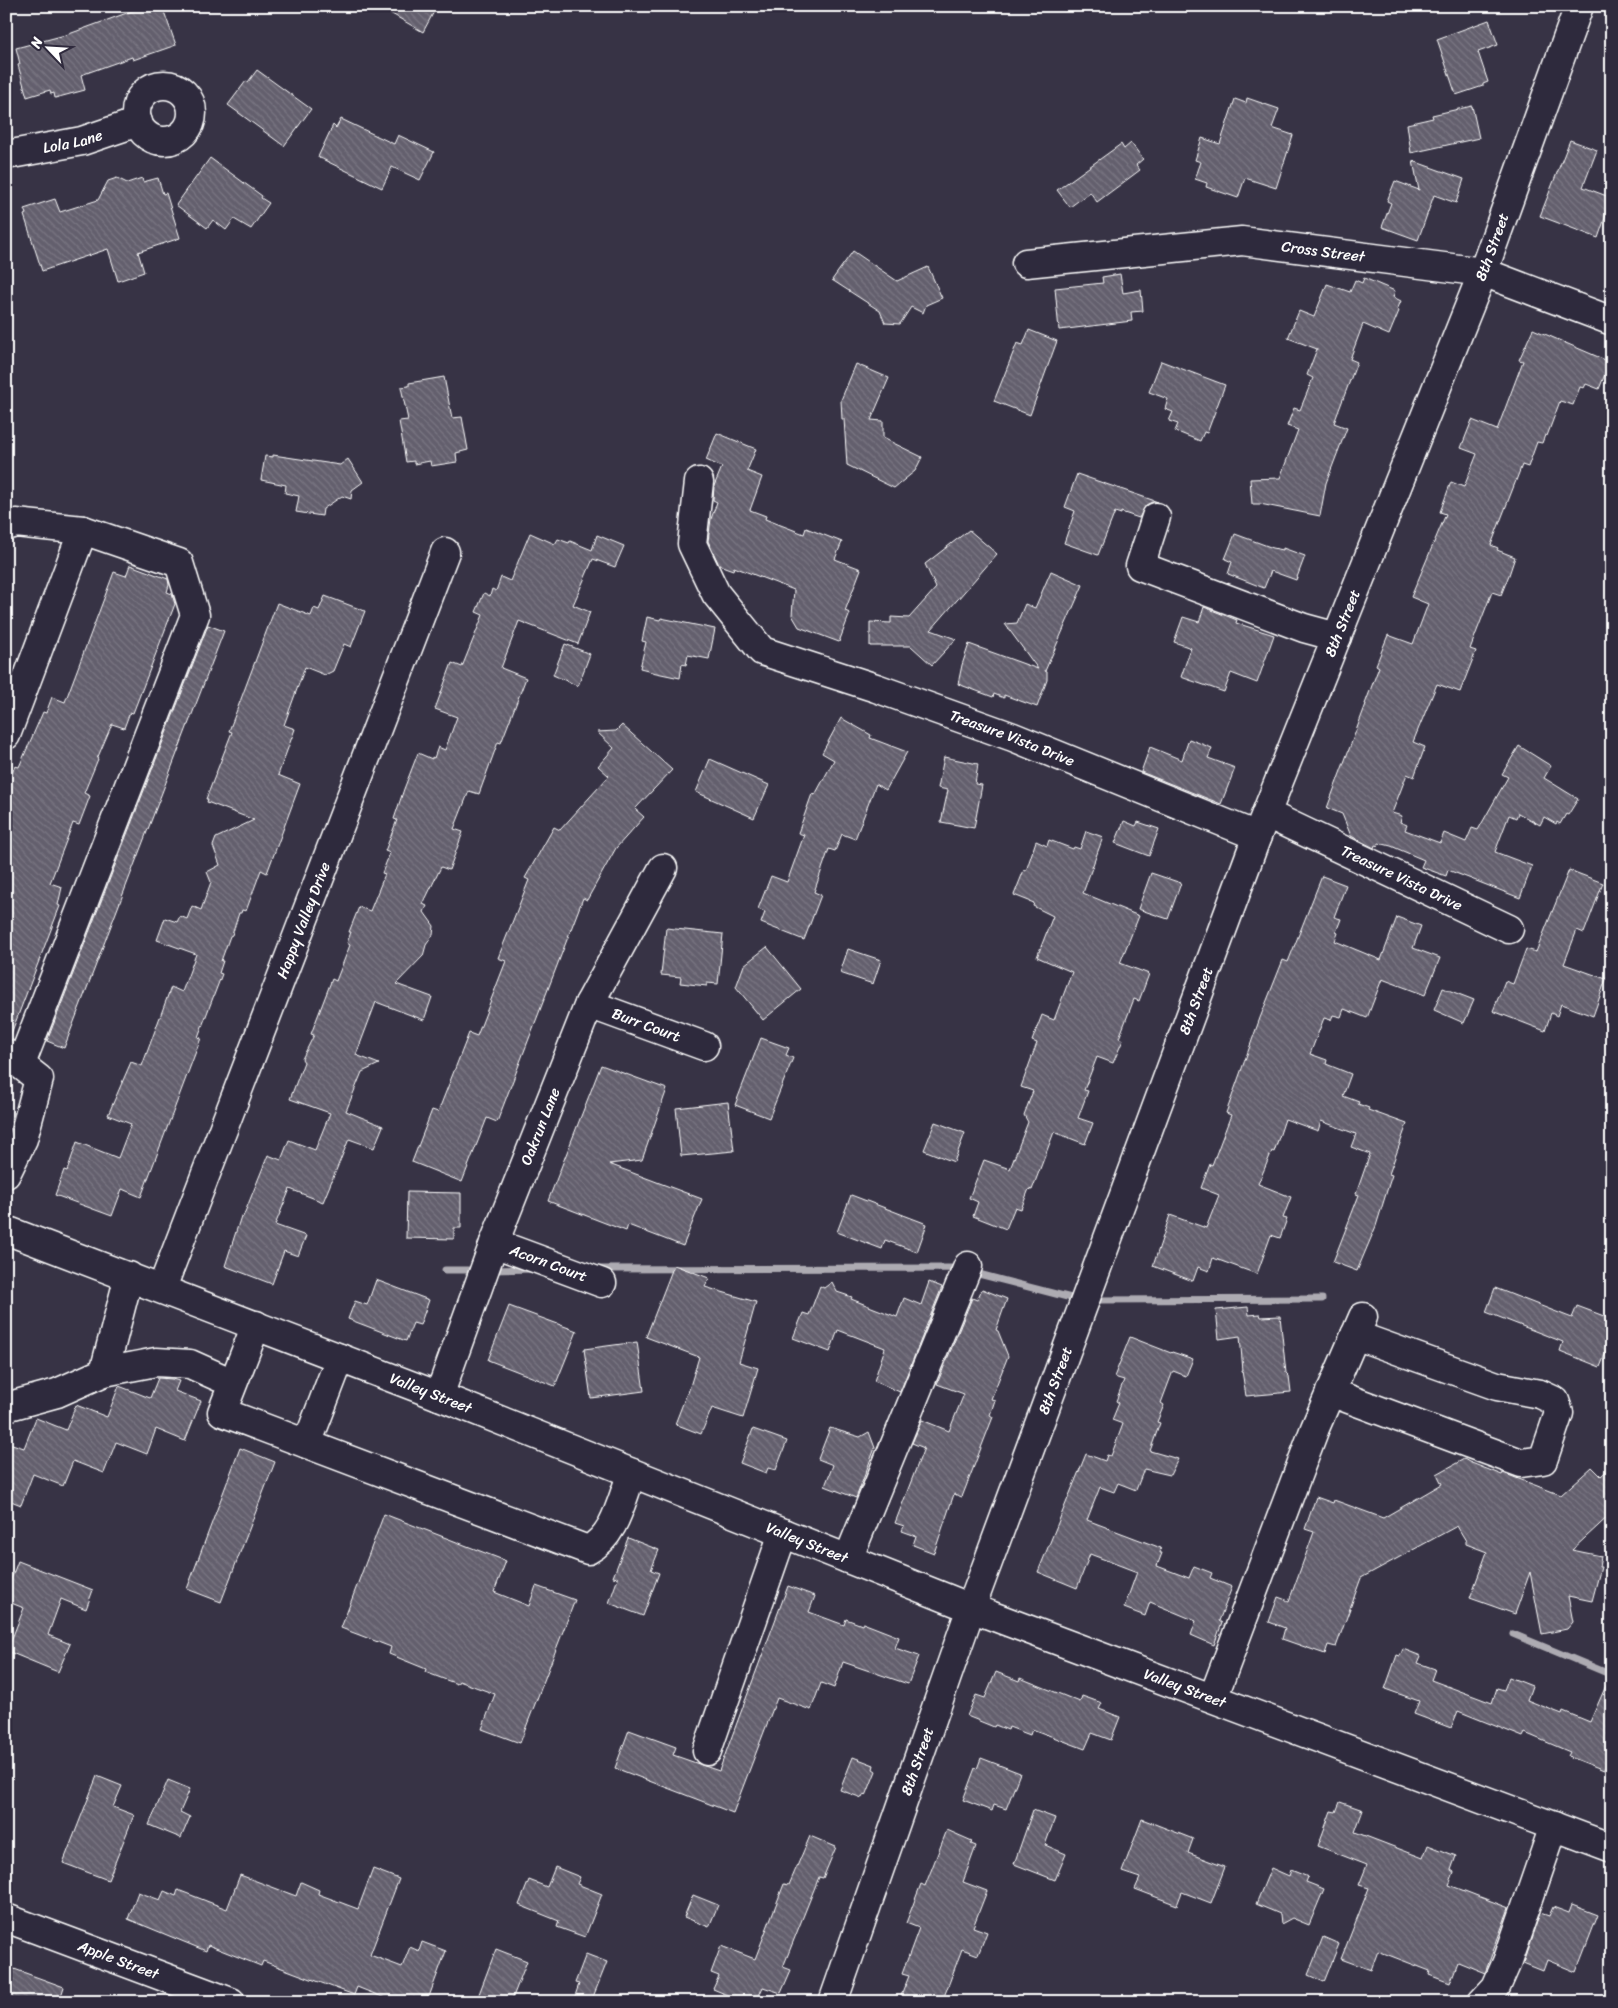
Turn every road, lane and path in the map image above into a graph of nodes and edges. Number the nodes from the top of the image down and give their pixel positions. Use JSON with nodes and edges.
{"nodes":[{"id":1,"x":1579,"y":6,"type":"edge"},
{"id":2,"x":138,"y":122,"type":"dead end"},
{"id":3,"x":6,"y":155,"type":"edge"},
{"id":4,"x":1026,"y":263,"type":"dead end"},
{"id":5,"x":1483,"y":272,"type":"junction"},
{"id":6,"x":1612,"y":321,"type":"edge"},
{"id":7,"x":699,"y":482,"type":"dead end"},
{"id":8,"x":1156,"y":517,"type":"dead end"},
{"id":9,"x":6,"y":526,"type":"edge"},
{"id":10,"x":83,"y":530,"type":"junction"},
{"id":11,"x":445,"y":552,"type":"dead end"},
{"id":12,"x":1337,"y":637,"type":"junction"},
{"id":13,"x":6,"y":735,"type":"edge"},
{"id":14,"x":1262,"y":825,"type":"junction"},
{"id":15,"x":663,"y":868,"type":"dead end"},
{"id":16,"x":1509,"y":929,"type":"dead end"},
{"id":17,"x":589,"y":1004,"type":"junction"},
{"id":18,"x":704,"y":1046,"type":"dead end"},
{"id":19,"x":22,"y":1065,"type":"edge"},
{"id":20,"x":6,"y":1174,"type":"edge"},
{"id":21,"x":6,"y":1230,"type":"edge"},
{"id":22,"x":494,"y":1243,"type":"junction"},
{"id":23,"x":968,"y":1266,"type":"dead end"},
{"id":24,"x":129,"y":1276,"type":"junction"},
{"id":25,"x":602,"y":1283,"type":"dead end"},
{"id":26,"x":162,"y":1288,"type":"junction"},
{"id":27,"x":256,"y":1325,"type":"junction"},
{"id":28,"x":340,"y":1358,"type":"junction"},
{"id":29,"x":104,"y":1372,"type":"junction"},
{"id":30,"x":219,"y":1377,"type":"dead end"},
{"id":31,"x":1330,"y":1392,"type":"junction"},
{"id":32,"x":439,"y":1396,"type":"junction"},
{"id":33,"x":6,"y":1407,"type":"edge"},
{"id":34,"x":307,"y":1444,"type":"junction"},
{"id":35,"x":632,"y":1473,"type":"junction"},
{"id":36,"x":783,"y":1533,"type":"junction"},
{"id":37,"x":848,"y":1559,"type":"junction"},
{"id":38,"x":971,"y":1608,"type":"junction"},
{"id":39,"x":1213,"y":1698,"type":"junction"},
{"id":40,"x":707,"y":1751,"type":"dead end"},
{"id":41,"x":1554,"y":1826,"type":"junction"},
{"id":42,"x":1612,"y":1848,"type":"edge"},
{"id":43,"x":6,"y":1918,"type":"edge"},
{"id":44,"x":215,"y":1999,"type":"edge"},
{"id":45,"x":833,"y":2002,"type":"edge"},
{"id":46,"x":1482,"y":2002,"type":"edge"}],
"edges":[{"from":1,"to":5,"type":"street","name":"8th Street"},
{"from":2,"to":3,"type":"street","name":"Lola Lane"},
{"from":4,"to":5,"type":"street","name":"Cross Street"},
{"from":5,"to":6,"type":"street","name":"Cross Street"},
{"from":5,"to":12,"type":"street","name":"8th Street"},
{"from":7,"to":14,"type":"street","name":"Treasure Vista Drive"},
{"from":8,"to":12,"type":"street"},
{"from":9,"to":10,"type":"street"},
{"from":10,"to":13,"type":"street"},
{"from":10,"to":19,"type":"street"},
{"from":11,"to":26,"type":"street","name":"Happy Valley Drive"},
{"from":12,"to":14,"type":"street","name":"8th Street"},
{"from":14,"to":16,"type":"street","name":"Treasure Vista Drive"},
{"from":14,"to":38,"type":"street","name":"8th Street"},
{"from":15,"to":17,"type":"street","name":"Oakrun Lane"},
{"from":17,"to":18,"type":"street","name":"Burr Court"},
{"from":17,"to":22,"type":"street","name":"Oakrun Lane"},
{"from":19,"to":20,"type":"street"},
{"from":21,"to":24,"type":"street","name":"Valley Street"},
{"from":22,"to":25,"type":"street","name":"Acorn Court"},
{"from":22,"to":32,"type":"street","name":"Oakrun Lane"},
{"from":23,"to":37,"type":"street"},
{"from":24,"to":26,"type":"street","name":"Valley Street"},
{"from":24,"to":29,"type":"street"},
{"from":26,"to":27,"type":"street","name":"Valley Street"},
{"from":27,"to":28,"type":"street","name":"Valley Street"},
{"from":27,"to":34,"type":"street"},
{"from":28,"to":32,"type":"street","name":"Valley Street"},
{"from":28,"to":34,"type":"street"},
{"from":29,"to":30,"type":"street"},
{"from":29,"to":33,"type":"street"},
{"from":31,"to":31,"type":"street"},
{"from":31,"to":39,"type":"street"},
{"from":32,"to":35,"type":"street","name":"Valley Street"},
{"from":34,"to":35,"type":"street"},
{"from":35,"to":36,"type":"street","name":"Valley Street"},
{"from":36,"to":37,"type":"street","name":"Valley Street"},
{"from":36,"to":40,"type":"street"},
{"from":37,"to":38,"type":"street","name":"Valley Street"},
{"from":38,"to":39,"type":"street","name":"Valley Street"},
{"from":38,"to":45,"type":"street","name":"8th Street"},
{"from":39,"to":41,"type":"street","name":"Valley Street"},
{"from":41,"to":42,"type":"street","name":"Valley Street"},
{"from":41,"to":46,"type":"street"},
{"from":43,"to":44,"type":"street","name":"Apple Street"}]}
